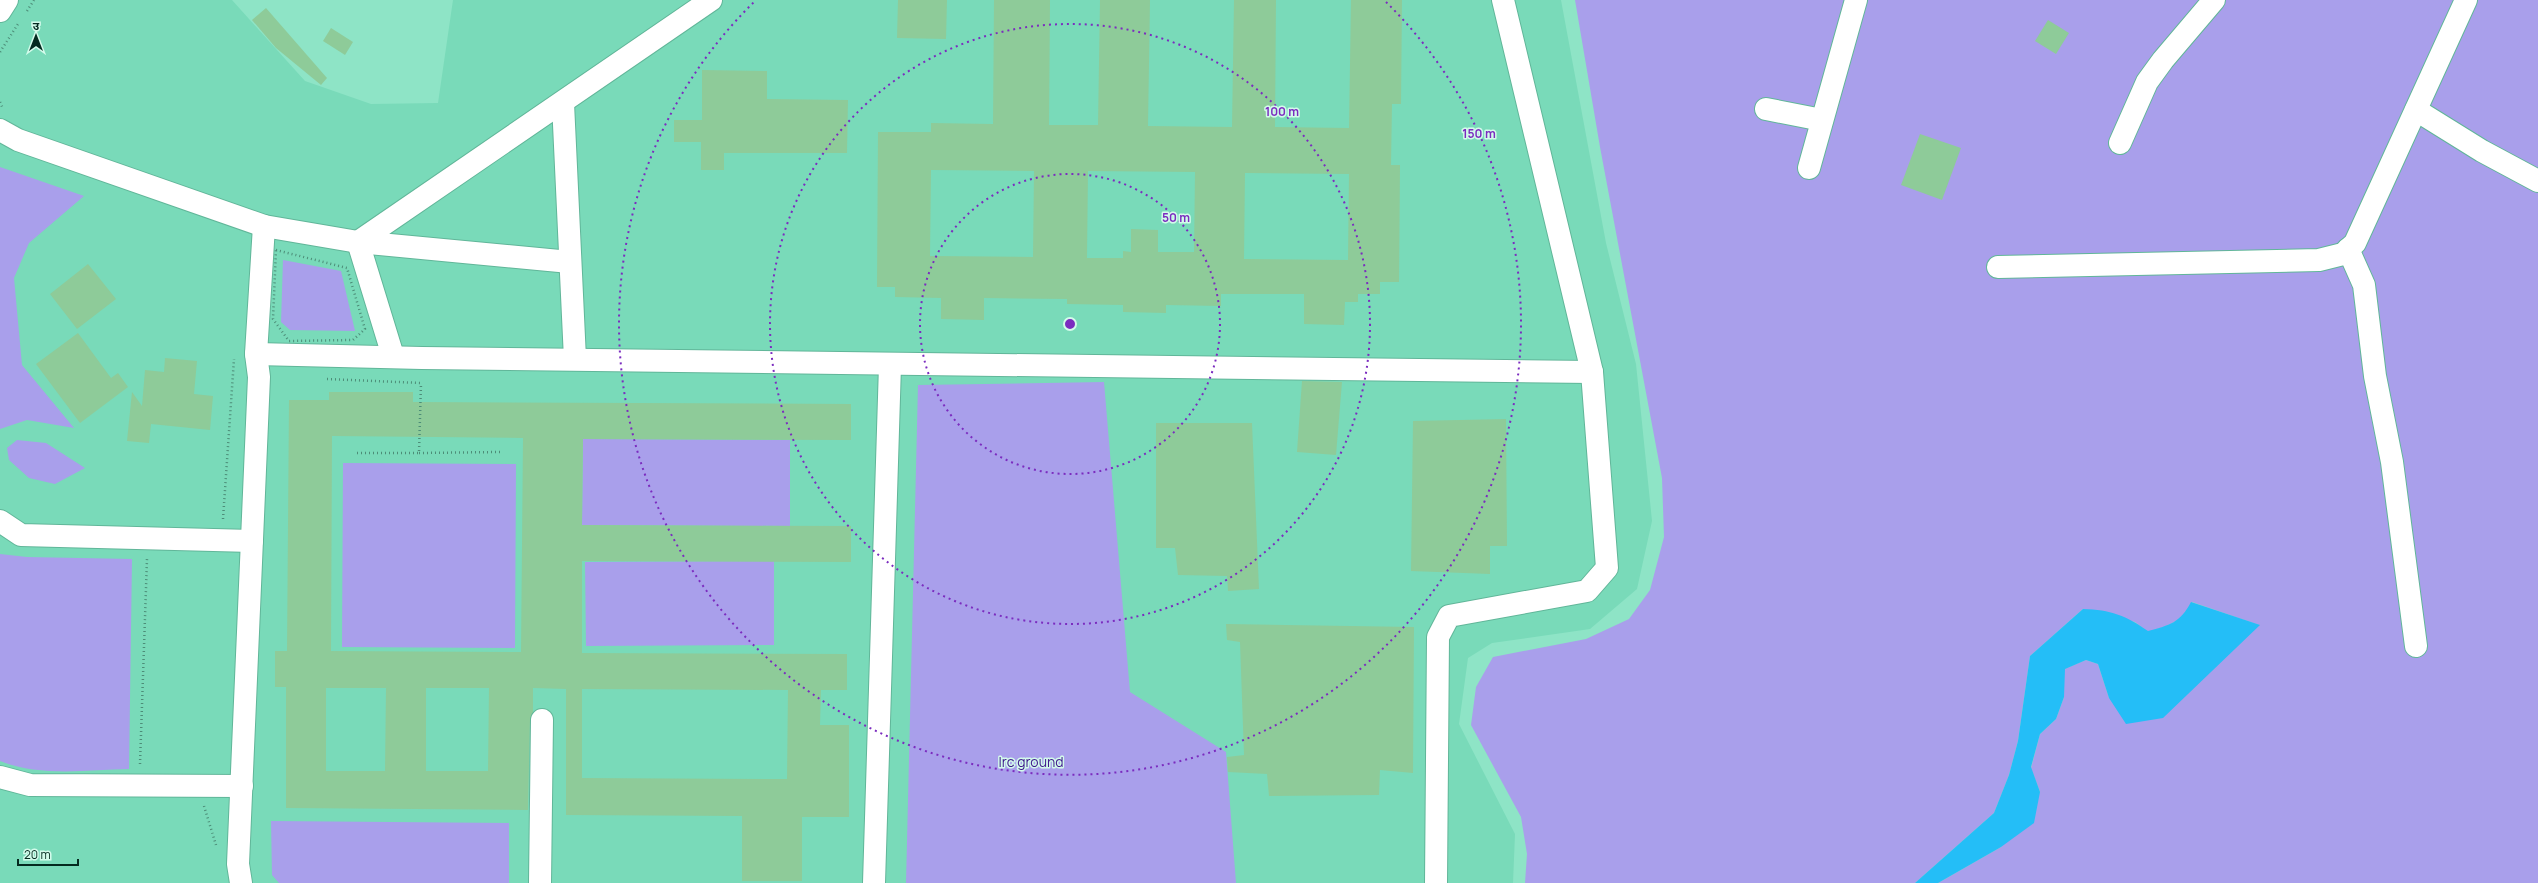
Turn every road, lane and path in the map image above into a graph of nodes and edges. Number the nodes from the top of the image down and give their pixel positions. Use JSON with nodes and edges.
{"nodes":[{"id":1,"x":7,"y":0,"type":"edge"},
{"id":2,"x":34,"y":0,"type":"edge"},
{"id":3,"x":711,"y":0,"type":"edge"},
{"id":4,"x":1503,"y":0,"type":"edge"},
{"id":5,"x":2214,"y":0,"type":"edge"},
{"id":6,"x":2466,"y":0,"type":"edge"},
{"id":7,"x":1850,"y":2,"type":"edge"},
{"id":8,"x":0,"y":11,"type":"edge"},
{"id":9,"x":26,"y":13,"type":"dead end"},
{"id":10,"x":21,"y":20,"type":"dead end"},
{"id":11,"x":0,"y":52,"type":"edge"},
{"id":12,"x":0,"y":102,"type":"edge"},
{"id":13,"x":563,"y":103,"type":"junction"},
{"id":14,"x":1766,"y":109,"type":"dead end"},
{"id":15,"x":2416,"y":110,"type":"junction"},
{"id":16,"x":1822,"y":120,"type":"junction"},
{"id":17,"x":2,"y":121,"type":"edge"},
{"id":18,"x":2120,"y":142,"type":"dead end"},
{"id":19,"x":1809,"y":168,"type":"dead end"},
{"id":20,"x":2538,"y":181,"type":"edge"},
{"id":21,"x":264,"y":226,"type":"junction"},
{"id":22,"x":358,"y":242,"type":"junction"},
{"id":23,"x":2348,"y":249,"type":"junction"},
{"id":24,"x":276,"y":250,"type":"joint"},
{"id":25,"x":570,"y":262,"type":"junction"},
{"id":26,"x":1998,"y":267,"type":"dead end"},
{"id":27,"x":234,"y":351,"type":"dead end"},
{"id":28,"x":256,"y":354,"type":"junction"},
{"id":29,"x":393,"y":356,"type":"junction"},
{"id":30,"x":422,"y":358,"type":"junction"},
{"id":31,"x":575,"y":359,"type":"junction"},
{"id":32,"x":890,"y":365,"type":"junction"},
{"id":33,"x":1592,"y":372,"type":"junction"},
{"id":34,"x":320,"y":378,"type":"dead end"},
{"id":35,"x":421,"y":383,"type":"junction"},
{"id":36,"x":357,"y":452,"type":"dead end"},
{"id":37,"x":501,"y":452,"type":"dead end"},
{"id":38,"x":419,"y":453,"type":"junction"},
{"id":39,"x":0,"y":521,"type":"edge"},
{"id":40,"x":218,"y":523,"type":"dead end"},
{"id":41,"x":252,"y":541,"type":"junction"},
{"id":42,"x":139,"y":556,"type":"dead end"},
{"id":43,"x":2416,"y":646,"type":"dead end"},
{"id":44,"x":542,"y":720,"type":"dead end"},
{"id":45,"x":140,"y":766,"type":"dead end"},
{"id":46,"x":0,"y":777,"type":"edge"},
{"id":47,"x":242,"y":786,"type":"junction"},
{"id":48,"x":198,"y":803,"type":"dead end"},
{"id":49,"x":216,"y":848,"type":"dead end"},
{"id":50,"x":241,"y":883,"type":"edge"},
{"id":51,"x":540,"y":883,"type":"edge"},
{"id":52,"x":874,"y":883,"type":"edge"},
{"id":53,"x":1436,"y":883,"type":"edge"}],
"edges":[{"from":1,"to":8,"type":"street"},
{"from":2,"to":9,"type":"path"},
{"from":3,"to":13,"type":"street"},
{"from":4,"to":33,"type":"street"},
{"from":5,"to":18,"type":"street"},
{"from":6,"to":15,"type":"street"},
{"from":7,"to":16,"type":"street"},
{"from":10,"to":11,"type":"path"},
{"from":12,"to":17,"type":"path"},
{"from":13,"to":22,"type":"street"},
{"from":13,"to":25,"type":"street"},
{"from":14,"to":16,"type":"street"},
{"from":15,"to":20,"type":"street"},
{"from":15,"to":23,"type":"street"},
{"from":16,"to":19,"type":"street"},
{"from":17,"to":21,"type":"street"},
{"from":21,"to":22,"type":"street"},
{"from":21,"to":28,"type":"street"},
{"from":22,"to":25,"type":"street"},
{"from":22,"to":29,"type":"street"},
{"from":23,"to":26,"type":"street"},
{"from":23,"to":43,"type":"street"},
{"from":24,"to":24,"type":"path"},
{"from":25,"to":31,"type":"street"},
{"from":27,"to":40,"type":"path"},
{"from":28,"to":29,"type":"street"},
{"from":28,"to":41,"type":"street"},
{"from":29,"to":30,"type":"street"},
{"from":30,"to":31,"type":"street"},
{"from":30,"to":35,"type":"path"},
{"from":31,"to":32,"type":"street"},
{"from":32,"to":33,"type":"street"},
{"from":32,"to":52,"type":"street"},
{"from":33,"to":53,"type":"street"},
{"from":34,"to":35,"type":"path"},
{"from":35,"to":38,"type":"path"},
{"from":36,"to":38,"type":"path"},
{"from":37,"to":38,"type":"path"},
{"from":39,"to":41,"type":"street"},
{"from":41,"to":47,"type":"street"},
{"from":42,"to":45,"type":"path"},
{"from":44,"to":51,"type":"street"},
{"from":46,"to":47,"type":"street"},
{"from":47,"to":50,"type":"street"},
{"from":48,"to":49,"type":"path"}]}
